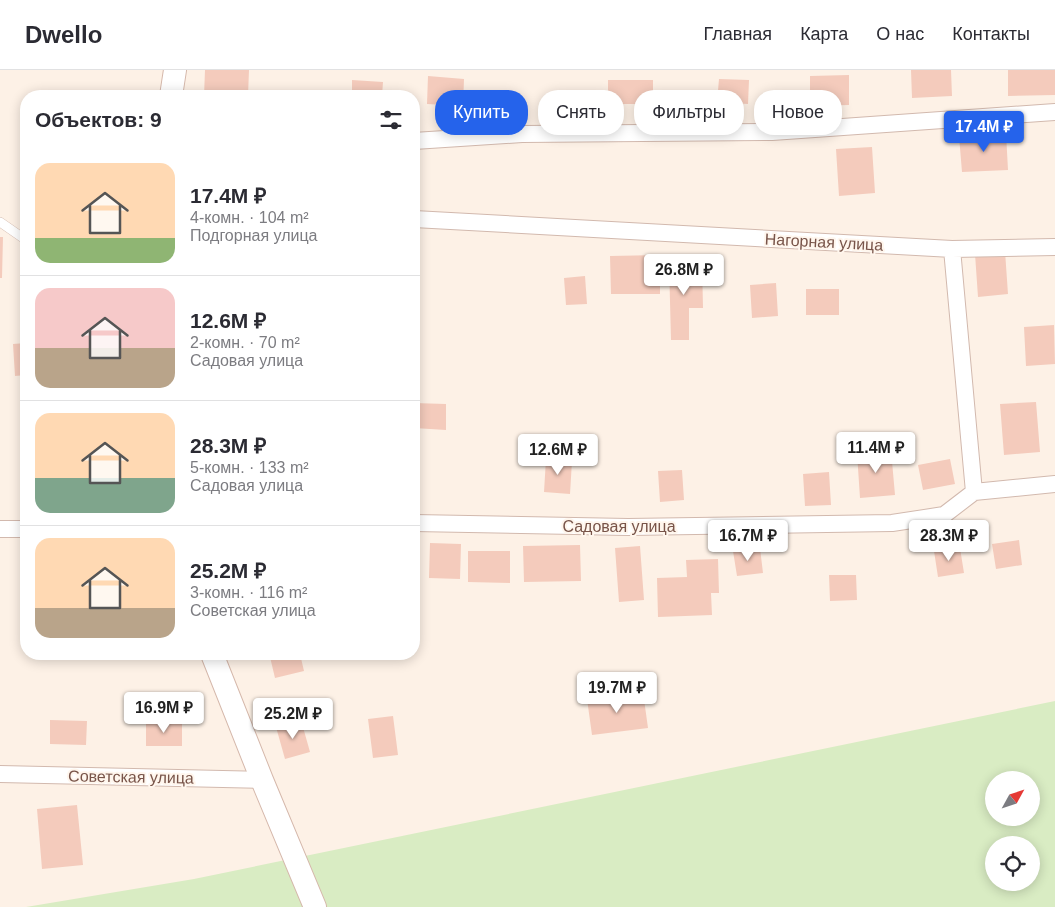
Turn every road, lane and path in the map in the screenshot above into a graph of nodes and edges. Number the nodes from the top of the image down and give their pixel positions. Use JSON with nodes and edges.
{"nodes":[{"id":1,"x":175,"y":70,"type":"edge"},
{"id":2,"x":172,"y":90,"type":"edge"},
{"id":3,"x":1055,"y":112,"type":"edge"},
{"id":4,"x":420,"y":141,"type":"edge"},
{"id":5,"x":420,"y":219,"type":"edge"},
{"id":6,"x":0,"y":222,"type":"edge"},
{"id":7,"x":20,"y":236,"type":"edge"},
{"id":8,"x":1055,"y":247,"type":"edge"},
{"id":9,"x":952,"y":249,"type":"junction"},
{"id":10,"x":1055,"y":484,"type":"edge"},
{"id":11,"x":974,"y":492,"type":"junction"},
{"id":12,"x":420,"y":523,"type":"edge"},
{"id":13,"x":0,"y":529,"type":"edge"},
{"id":14,"x":20,"y":529,"type":"edge"},
{"id":15,"x":214,"y":660,"type":"edge"},
{"id":16,"x":0,"y":774,"type":"edge"},
{"id":17,"x":262,"y":780,"type":"junction"},
{"id":18,"x":315,"y":907,"type":"edge"}],
"edges":[{"from":1,"to":2,"type":"street"},
{"from":3,"to":4,"type":"street"},
{"from":5,"to":9,"type":"street","name":"Нагорная улица"},
{"from":6,"to":7,"type":"lane"},
{"from":8,"to":9,"type":"street","name":"Нагорная улица"},
{"from":9,"to":11,"type":"street"},
{"from":10,"to":11,"type":"street"},
{"from":11,"to":12,"type":"street","name":"Садовая улица"},
{"from":13,"to":14,"type":"street"},
{"from":15,"to":17,"type":"street"},
{"from":16,"to":17,"type":"street","name":"Советская улица"},
{"from":17,"to":18,"type":"street"}]}
